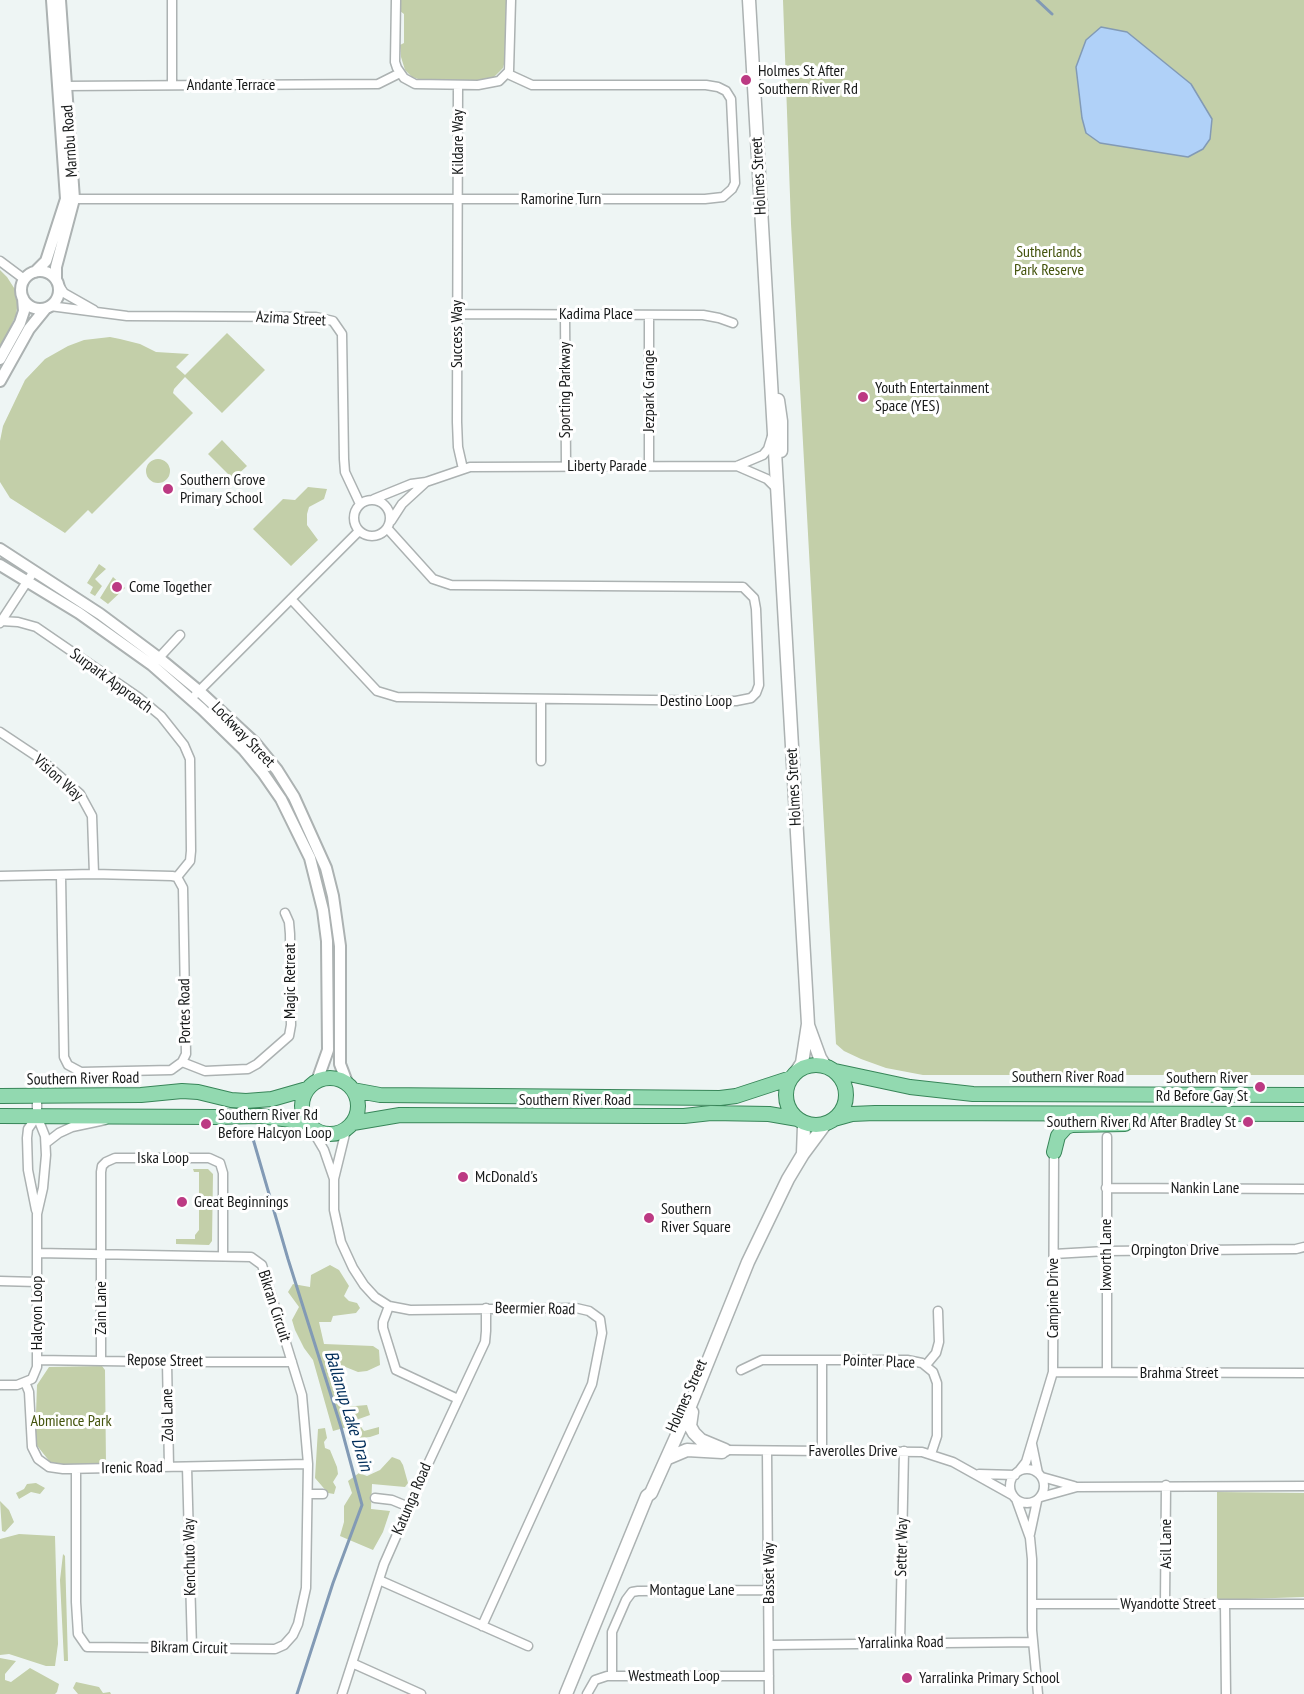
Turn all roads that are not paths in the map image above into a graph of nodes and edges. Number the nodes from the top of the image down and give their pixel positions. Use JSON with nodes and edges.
{"nodes":[{"id":1,"x":52,"y":0,"type":"edge"},
{"id":2,"x":60,"y":0,"type":"edge"},
{"id":3,"x":172,"y":0,"type":"edge"},
{"id":4,"x":396,"y":0,"type":"edge"},
{"id":5,"x":511,"y":0,"type":"edge"},
{"id":6,"x":749,"y":0,"type":"edge"},
{"id":7,"x":400,"y":73,"type":"junction"},
{"id":8,"x":508,"y":74,"type":"junction"},
{"id":9,"x":172,"y":85,"type":"junction"},
{"id":10,"x":458,"y":85,"type":"junction"},
{"id":11,"x":63,"y":86,"type":"junction"},
{"id":12,"x":70,"y":199,"type":"junction"},
{"id":13,"x":458,"y":199,"type":"junction"},
{"id":14,"x":0,"y":261,"type":"edge"},
{"id":15,"x":35,"y":272,"type":"junction"},
{"id":16,"x":24,"y":279,"type":"junction"},
{"id":17,"x":57,"y":282,"type":"junction"},
{"id":18,"x":23,"y":298,"type":"junction"},
{"id":19,"x":48,"y":307,"type":"junction"},
{"id":20,"x":97,"y":312,"type":"junction"},
{"id":21,"x":458,"y":314,"type":"junction"},
{"id":22,"x":565,"y":314,"type":"junction"},
{"id":23,"x":650,"y":315,"type":"junction"},
{"id":24,"x":733,"y":323,"type":"dead end"},
{"id":25,"x":770,"y":352,"type":"junction"},
{"id":26,"x":0,"y":359,"type":"edge"},
{"id":27,"x":0,"y":381,"type":"edge"},
{"id":28,"x":773,"y":433,"type":"junction"},
{"id":29,"x":566,"y":466,"type":"junction"},
{"id":30,"x":649,"y":466,"type":"junction"},
{"id":31,"x":737,"y":466,"type":"junction"},
{"id":32,"x":463,"y":469,"type":"junction"},
{"id":33,"x":426,"y":482,"type":"junction"},
{"id":34,"x":777,"y":489,"type":"junction"},
{"id":35,"x":374,"y":499,"type":"junction"},
{"id":36,"x":360,"y":504,"type":"junction"},
{"id":37,"x":388,"y":526,"type":"junction"},
{"id":38,"x":359,"y":531,"type":"junction"},
{"id":39,"x":0,"y":549,"type":"edge"},
{"id":40,"x":782,"y":551,"type":"junction"},
{"id":41,"x":0,"y":565,"type":"edge"},
{"id":42,"x":34,"y":571,"type":"junction"},
{"id":43,"x":27,"y":581,"type":"junction"},
{"id":44,"x":291,"y":599,"type":"junction"},
{"id":45,"x":1,"y":622,"type":"edge"},
{"id":46,"x":180,"y":635,"type":"dead end"},
{"id":47,"x":156,"y":662,"type":"junction"},
{"id":48,"x":195,"y":695,"type":"junction"},
{"id":49,"x":541,"y":699,"type":"junction"},
{"id":50,"x":0,"y":732,"type":"edge"},
{"id":51,"x":541,"y":761,"type":"dead end"},
{"id":52,"x":94,"y":874,"type":"junction"},
{"id":53,"x":0,"y":876,"type":"edge"},
{"id":54,"x":61,"y":876,"type":"junction"},
{"id":55,"x":177,"y":878,"type":"junction"},
{"id":56,"x":285,"y":913,"type":"dead end"},
{"id":57,"x":808,"y":1023,"type":"junction"},
{"id":58,"x":182,"y":1062,"type":"junction"},
{"id":59,"x":830,"y":1068,"type":"junction"},
{"id":60,"x":794,"y":1075,"type":"junction"},
{"id":61,"x":312,"y":1085,"type":"junction"},
{"id":62,"x":350,"y":1088,"type":"junction"},
{"id":63,"x":1304,"y":1095,"type":"edge"},
{"id":64,"x":0,"y":1096,"type":"edge"},
{"id":65,"x":37,"y":1096,"type":"junction"},
{"id":66,"x":1304,"y":1114,"type":"edge"},
{"id":67,"x":1151,"y":1115,"type":"junction"},
{"id":68,"x":0,"y":1116,"type":"edge"},
{"id":69,"x":37,"y":1116,"type":"junction"},
{"id":70,"x":117,"y":1116,"type":"junction"},
{"id":71,"x":800,"y":1120,"type":"junction"},
{"id":72,"x":830,"y":1121,"type":"junction"},
{"id":73,"x":309,"y":1125,"type":"junction"},
{"id":74,"x":350,"y":1126,"type":"junction"},
{"id":75,"x":1107,"y":1137,"type":"dead end"},
{"id":76,"x":46,"y":1143,"type":"junction"},
{"id":77,"x":1054,"y":1152,"type":"joint"},
{"id":78,"x":803,"y":1154,"type":"junction"},
{"id":79,"x":334,"y":1179,"type":"junction"},
{"id":80,"x":1106,"y":1188,"type":"junction"},
{"id":81,"x":1304,"y":1189,"type":"edge"},
{"id":82,"x":37,"y":1214,"type":"junction"},
{"id":83,"x":1301,"y":1249,"type":"edge"},
{"id":84,"x":1106,"y":1251,"type":"junction"},
{"id":85,"x":37,"y":1253,"type":"junction"},
{"id":86,"x":1054,"y":1254,"type":"junction"},
{"id":87,"x":102,"y":1255,"type":"junction"},
{"id":88,"x":223,"y":1256,"type":"junction"},
{"id":89,"x":0,"y":1281,"type":"edge"},
{"id":90,"x":37,"y":1282,"type":"junction"},
{"id":91,"x":733,"y":1299,"type":"junction"},
{"id":92,"x":389,"y":1306,"type":"junction"},
{"id":93,"x":486,"y":1308,"type":"junction"},
{"id":94,"x":938,"y":1311,"type":"dead end"},
{"id":95,"x":720,"y":1335,"type":"junction"},
{"id":96,"x":37,"y":1360,"type":"junction"},
{"id":97,"x":101,"y":1360,"type":"junction"},
{"id":98,"x":822,"y":1360,"type":"junction"},
{"id":99,"x":167,"y":1362,"type":"junction"},
{"id":100,"x":292,"y":1362,"type":"junction"},
{"id":101,"x":927,"y":1365,"type":"junction"},
{"id":102,"x":741,"y":1370,"type":"dead end"},
{"id":103,"x":1053,"y":1372,"type":"junction"},
{"id":104,"x":1107,"y":1372,"type":"junction"},
{"id":105,"x":1304,"y":1373,"type":"edge"},
{"id":106,"x":25,"y":1382,"type":"junction"},
{"id":107,"x":0,"y":1385,"type":"edge"},
{"id":108,"x":458,"y":1399,"type":"junction"},
{"id":109,"x":1032,"y":1440,"type":"junction"},
{"id":110,"x":726,"y":1450,"type":"junction"},
{"id":111,"x":822,"y":1450,"type":"junction"},
{"id":112,"x":767,"y":1451,"type":"junction"},
{"id":113,"x":904,"y":1451,"type":"junction"},
{"id":114,"x":931,"y":1454,"type":"junction"},
{"id":115,"x":668,"y":1458,"type":"junction"},
{"id":116,"x":308,"y":1464,"type":"junction"},
{"id":117,"x":169,"y":1467,"type":"junction"},
{"id":118,"x":188,"y":1467,"type":"junction"},
{"id":119,"x":76,"y":1469,"type":"junction"},
{"id":120,"x":976,"y":1473,"type":"junction"},
{"id":121,"x":1017,"y":1473,"type":"junction"},
{"id":122,"x":1040,"y":1475,"type":"junction"},
{"id":123,"x":1166,"y":1485,"type":"junction"},
{"id":124,"x":1304,"y":1486,"type":"edge"},
{"id":125,"x":1077,"y":1487,"type":"junction"},
{"id":126,"x":308,"y":1494,"type":"junction"},
{"id":127,"x":323,"y":1494,"type":"dead end"},
{"id":128,"x":647,"y":1496,"type":"junction"},
{"id":129,"x":1014,"y":1497,"type":"junction"},
{"id":130,"x":375,"y":1498,"type":"dead end"},
{"id":131,"x":1039,"y":1499,"type":"junction"},
{"id":132,"x":409,"y":1507,"type":"junction"},
{"id":133,"x":1030,"y":1538,"type":"junction"},
{"id":134,"x":379,"y":1580,"type":"junction"},
{"id":135,"x":769,"y":1590,"type":"junction"},
{"id":136,"x":1032,"y":1604,"type":"junction"},
{"id":137,"x":1166,"y":1604,"type":"junction"},
{"id":138,"x":1225,"y":1604,"type":"junction"},
{"id":139,"x":1304,"y":1604,"type":"edge"},
{"id":140,"x":482,"y":1626,"type":"junction"},
{"id":141,"x":1033,"y":1642,"type":"junction"},
{"id":142,"x":900,"y":1643,"type":"junction"},
{"id":143,"x":769,"y":1645,"type":"junction"},
{"id":144,"x":528,"y":1646,"type":"dead end"},
{"id":145,"x":192,"y":1648,"type":"junction"},
{"id":146,"x":352,"y":1663,"type":"junction"},
{"id":147,"x":612,"y":1676,"type":"junction"},
{"id":148,"x":770,"y":1677,"type":"junction"},
{"id":149,"x":342,"y":1694,"type":"edge"},
{"id":150,"x":421,"y":1694,"type":"edge"},
{"id":151,"x":566,"y":1694,"type":"edge"},
{"id":152,"x":587,"y":1694,"type":"edge"},
{"id":153,"x":770,"y":1694,"type":"edge"},
{"id":154,"x":1038,"y":1694,"type":"edge"},
{"id":155,"x":1226,"y":1694,"type":"edge"}],
"edges":[{"from":1,"to":11,"type":"street","name":"Marnbu Road"},
{"from":2,"to":11,"type":"street","name":"Marnbu Road"},
{"from":3,"to":9,"type":"street"},
{"from":4,"to":7,"type":"street"},
{"from":5,"to":8,"type":"street"},
{"from":6,"to":25,"type":"main road","name":"Holmes Street"},
{"from":7,"to":9,"type":"street","name":"Andante Terrace"},
{"from":7,"to":10,"type":"street"},
{"from":8,"to":10,"type":"street"},
{"from":8,"to":13,"type":"street","name":"Ramorine Turn"},
{"from":9,"to":11,"type":"street","name":"Andante Terrace"},
{"from":10,"to":13,"type":"street","name":"Kildare Way"},
{"from":11,"to":12,"type":"street","name":"Marnbu Road"},
{"from":12,"to":13,"type":"street","name":"Ramorine Turn"},
{"from":12,"to":15,"type":"street","name":"Marnbu Road"},
{"from":12,"to":17,"type":"street","name":"Marnbu Road"},
{"from":13,"to":21,"type":"street","name":"Success Way"},
{"from":14,"to":16,"type":"street"},
{"from":15,"to":16,"type":"street"},
{"from":15,"to":17,"type":"street"},
{"from":16,"to":18,"type":"street"},
{"from":17,"to":19,"type":"street"},
{"from":17,"to":20,"type":"street"},
{"from":18,"to":19,"type":"street"},
{"from":18,"to":26,"type":"street"},
{"from":19,"to":20,"type":"street"},
{"from":19,"to":27,"type":"street"},
{"from":20,"to":36,"type":"street","name":"Azima Street"},
{"from":21,"to":22,"type":"street","name":"Kadima Place"},
{"from":21,"to":32,"type":"street","name":"Success Way"},
{"from":22,"to":23,"type":"street","name":"Kadima Place"},
{"from":22,"to":29,"type":"street","name":"Sporting Parkway"},
{"from":23,"to":24,"type":"street","name":"Kadima Place"},
{"from":23,"to":30,"type":"street","name":"Jezpark Grange"},
{"from":25,"to":28,"type":"main road","name":"Holmes Street"},
{"from":25,"to":40,"type":"main road","name":"Holmes Street"},
{"from":28,"to":31,"type":"street","name":"Liberty Parade"},
{"from":28,"to":34,"type":"main road","name":"Holmes Street"},
{"from":29,"to":30,"type":"street","name":"Liberty Parade"},
{"from":29,"to":32,"type":"street","name":"Liberty Parade"},
{"from":30,"to":31,"type":"street","name":"Liberty Parade"},
{"from":31,"to":34,"type":"street"},
{"from":32,"to":33,"type":"street","name":"Liberty Parade"},
{"from":33,"to":35,"type":"street","name":"Liberty Parade"},
{"from":33,"to":37,"type":"street","name":"Liberty Parade"},
{"from":34,"to":40,"type":"main road","name":"Holmes Street"},
{"from":35,"to":36,"type":"street"},
{"from":35,"to":37,"type":"street"},
{"from":36,"to":38,"type":"street"},
{"from":37,"to":38,"type":"street"},
{"from":37,"to":49,"type":"street","name":"Destino Loop"},
{"from":38,"to":44,"type":"street"},
{"from":39,"to":42,"type":"street","name":"Lockway Street"},
{"from":40,"to":57,"type":"main road","name":"Holmes Street"},
{"from":41,"to":43,"type":"street","name":"Lockway Street"},
{"from":42,"to":43,"type":"street"},
{"from":42,"to":47,"type":"street","name":"Lockway Street"},
{"from":43,"to":45,"type":"street"},
{"from":43,"to":47,"type":"street","name":"Lockway Street"},
{"from":44,"to":48,"type":"street"},
{"from":44,"to":49,"type":"street","name":"Destino Loop"},
{"from":45,"to":55,"type":"street","name":"Surpark Approach"},
{"from":46,"to":47,"type":"street"},
{"from":47,"to":48,"type":"street","name":"Lockway Street"},
{"from":48,"to":61,"type":"street","name":"Lockway Street"},
{"from":48,"to":62,"type":"street","name":"Lockway Street"},
{"from":49,"to":51,"type":"street"},
{"from":50,"to":52,"type":"street","name":"Vision Way"},
{"from":52,"to":54,"type":"street"},
{"from":52,"to":55,"type":"street"},
{"from":53,"to":54,"type":"street"},
{"from":54,"to":58,"type":"street","name":"Portes Road"},
{"from":55,"to":58,"type":"street","name":"Portes Road"},
{"from":56,"to":58,"type":"street","name":"Magic Retreat"},
{"from":57,"to":59,"type":"main road","name":"Holmes Street"},
{"from":57,"to":60,"type":"main road","name":"Holmes Street"},
{"from":59,"to":60,"type":"main road"},
{"from":59,"to":63,"type":"main road","name":"Southern River Road"},
{"from":59,"to":72,"type":"main road"},
{"from":60,"to":62,"type":"main road","name":"Southern River Road"},
{"from":60,"to":71,"type":"main road"},
{"from":61,"to":62,"type":"main road"},
{"from":61,"to":65,"type":"main road","name":"Southern River Road"},
{"from":61,"to":73,"type":"main road"},
{"from":62,"to":74,"type":"main road"},
{"from":64,"to":65,"type":"main road","name":"Southern River Road"},
{"from":65,"to":69,"type":"street","name":"Halcyon Loop"},
{"from":66,"to":67,"type":"main road"},
{"from":67,"to":72,"type":"main road"},
{"from":67,"to":77,"type":"main road"},
{"from":68,"to":69,"type":"main road"},
{"from":69,"to":70,"type":"main road"},
{"from":69,"to":76,"type":"street","name":"Halcyon Loop"},
{"from":69,"to":82,"type":"street","name":"Halcyon Loop"},
{"from":70,"to":73,"type":"main road"},
{"from":70,"to":76,"type":"street"},
{"from":71,"to":72,"type":"main road"},
{"from":71,"to":74,"type":"main road","name":"Southern River Road"},
{"from":71,"to":78,"type":"main road","name":"Holmes Street"},
{"from":72,"to":78,"type":"main road","name":"Holmes Street"},
{"from":73,"to":74,"type":"main road"},
{"from":73,"to":79,"type":"street"},
{"from":74,"to":79,"type":"street"},
{"from":75,"to":80,"type":"street","name":"Ixworth Lane"},
{"from":76,"to":82,"type":"street","name":"Halcyon Loop"},
{"from":77,"to":86,"type":"street","name":"Campine Drive"},
{"from":78,"to":91,"type":"main road","name":"Holmes Street"},
{"from":79,"to":92,"type":"street"},
{"from":80,"to":81,"type":"street","name":"Nankin Lane"},
{"from":80,"to":84,"type":"street","name":"Ixworth Lane"},
{"from":82,"to":85,"type":"street","name":"Halcyon Loop"},
{"from":83,"to":84,"type":"street","name":"Orpington Drive"},
{"from":84,"to":86,"type":"street","name":"Orpington Drive"},
{"from":84,"to":104,"type":"street","name":"Ixworth Lane"},
{"from":85,"to":87,"type":"street","name":"Bikran Circuit"},
{"from":85,"to":90,"type":"street","name":"Halcyon Loop"},
{"from":86,"to":103,"type":"street","name":"Campine Drive"},
{"from":87,"to":88,"type":"street","name":"Bikran Circuit"},
{"from":87,"to":88,"type":"street","name":"Iska Loop"},
{"from":87,"to":97,"type":"street","name":"Zain Lane"},
{"from":88,"to":100,"type":"street","name":"Bikran Circuit"},
{"from":89,"to":90,"type":"street"},
{"from":90,"to":96,"type":"street","name":"Halcyon Loop"},
{"from":91,"to":95,"type":"main road","name":"Holmes Street"},
{"from":91,"to":128,"type":"main road","name":"Holmes Street"},
{"from":92,"to":93,"type":"street","name":"Beermier Road"},
{"from":92,"to":108,"type":"street"},
{"from":93,"to":108,"type":"street","name":"Katunga Road"},
{"from":93,"to":140,"type":"street","name":"Beermier Road"},
{"from":94,"to":101,"type":"street"},
{"from":95,"to":110,"type":"main road"},
{"from":95,"to":115,"type":"main road","name":"Holmes Street"},
{"from":96,"to":97,"type":"street","name":"Repose Street"},
{"from":96,"to":106,"type":"street","name":"Halcyon Loop"},
{"from":97,"to":99,"type":"street","name":"Repose Street"},
{"from":98,"to":101,"type":"street","name":"Pointer Place"},
{"from":98,"to":102,"type":"street","name":"Pointer Place"},
{"from":98,"to":111,"type":"street"},
{"from":99,"to":100,"type":"street","name":"Repose Street"},
{"from":99,"to":117,"type":"street","name":"Zola Lane"},
{"from":100,"to":116,"type":"street","name":"Bikran Circuit"},
{"from":101,"to":114,"type":"street","name":"Pointer Place"},
{"from":103,"to":104,"type":"street","name":"Brahma Street"},
{"from":103,"to":109,"type":"street","name":"Campine Drive"},
{"from":104,"to":105,"type":"street","name":"Brahma Street"},
{"from":106,"to":107,"type":"street"},
{"from":106,"to":119,"type":"street","name":"Irenic Road"},
{"from":108,"to":132,"type":"street","name":"Katunga Road"},
{"from":109,"to":121,"type":"street","name":"Campine Drive"},
{"from":109,"to":122,"type":"street","name":"Campine Drive"},
{"from":110,"to":112,"type":"street","name":"Faverolles Drive"},
{"from":110,"to":115,"type":"main road"},
{"from":111,"to":112,"type":"street","name":"Faverolles Drive"},
{"from":111,"to":113,"type":"street","name":"Faverolles Drive"},
{"from":112,"to":135,"type":"street","name":"Basset Way"},
{"from":113,"to":114,"type":"street","name":"Faverolles Drive"},
{"from":113,"to":142,"type":"street","name":"Setter Way"},
{"from":114,"to":120,"type":"street","name":"Faverolles Drive"},
{"from":115,"to":128,"type":"main road","name":"Holmes Street"},
{"from":116,"to":118,"type":"street","name":"Irenic Road"},
{"from":116,"to":126,"type":"street","name":"Bikram Circuit"},
{"from":117,"to":118,"type":"street","name":"Irenic Road"},
{"from":117,"to":119,"type":"street","name":"Irenic Road"},
{"from":118,"to":145,"type":"street","name":"Kenchuto Way"},
{"from":119,"to":145,"type":"street","name":"Bikram Circuit"},
{"from":120,"to":121,"type":"street","name":"Faverolles Drive"},
{"from":120,"to":129,"type":"street","name":"Faverolles Drive"},
{"from":121,"to":122,"type":"street"},
{"from":121,"to":129,"type":"street"},
{"from":122,"to":125,"type":"street"},
{"from":122,"to":131,"type":"street"},
{"from":123,"to":124,"type":"street"},
{"from":123,"to":125,"type":"street"},
{"from":123,"to":137,"type":"street","name":"Asil Lane"},
{"from":125,"to":131,"type":"street"},
{"from":126,"to":127,"type":"street"},
{"from":126,"to":145,"type":"street","name":"Bikram Circuit"},
{"from":128,"to":151,"type":"main road","name":"Holmes Street"},
{"from":129,"to":131,"type":"street"},
{"from":129,"to":133,"type":"street"},
{"from":130,"to":132,"type":"street"},
{"from":131,"to":133,"type":"street"},
{"from":132,"to":134,"type":"street","name":"Katunga Road"},
{"from":133,"to":136,"type":"street"},
{"from":134,"to":140,"type":"street"},
{"from":134,"to":146,"type":"street","name":"Katunga Road"},
{"from":135,"to":143,"type":"street","name":"Basset Way"},
{"from":135,"to":147,"type":"street","name":"Montague Lane"},
{"from":136,"to":137,"type":"street","name":"Wyandotte Street"},
{"from":136,"to":141,"type":"street"},
{"from":137,"to":138,"type":"street","name":"Wyandotte Street"},
{"from":138,"to":139,"type":"street","name":"Wyandotte Street"},
{"from":138,"to":155,"type":"street"},
{"from":140,"to":144,"type":"street"},
{"from":141,"to":142,"type":"street","name":"Yarralinka Road"},
{"from":141,"to":154,"type":"street"},
{"from":142,"to":143,"type":"street","name":"Yarralinka Road"},
{"from":143,"to":148,"type":"street","name":"Basset Way"},
{"from":146,"to":149,"type":"street","name":"Katunga Road"},
{"from":146,"to":150,"type":"street"},
{"from":147,"to":148,"type":"street","name":"Westmeath Loop"},
{"from":147,"to":152,"type":"street","name":"Westmeath Loop"},
{"from":148,"to":153,"type":"street","name":"Basset Way"}]}
